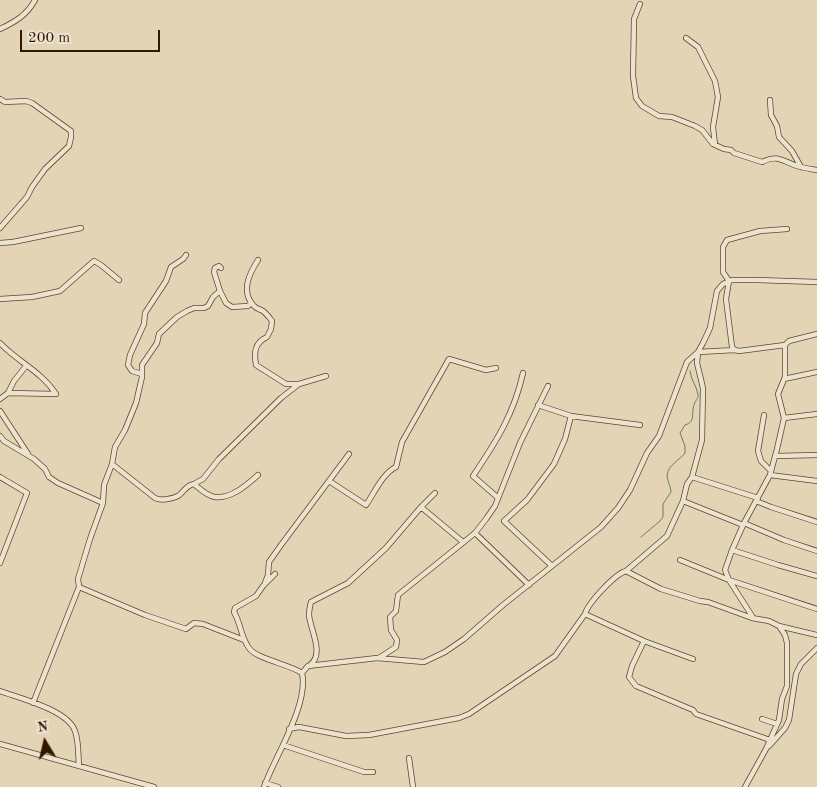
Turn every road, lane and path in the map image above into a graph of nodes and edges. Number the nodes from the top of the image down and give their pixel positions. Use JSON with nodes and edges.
{"nodes":[{"id":1,"x":35,"y":0,"type":"edge"},
{"id":2,"x":640,"y":4,"type":"dead end"},
{"id":3,"x":0,"y":29,"type":"edge"},
{"id":4,"x":686,"y":38,"type":"dead end"},
{"id":5,"x":0,"y":99,"type":"edge"},
{"id":6,"x":770,"y":100,"type":"dead end"},
{"id":7,"x":715,"y":145,"type":"junction"},
{"id":8,"x":801,"y":167,"type":"junction"},
{"id":9,"x":817,"y":170,"type":"edge"},
{"id":10,"x":0,"y":228,"type":"edge"},
{"id":11,"x":80,"y":228,"type":"dead end"},
{"id":12,"x":787,"y":229,"type":"dead end"},
{"id":13,"x":0,"y":243,"type":"edge"},
{"id":14,"x":186,"y":255,"type":"dead end"},
{"id":15,"x":258,"y":260,"type":"dead end"},
{"id":16,"x":221,"y":268,"type":"dead end"},
{"id":17,"x":119,"y":280,"type":"dead end"},
{"id":18,"x":728,"y":281,"type":"junction"},
{"id":19,"x":817,"y":282,"type":"edge"},
{"id":20,"x":220,"y":291,"type":"junction"},
{"id":21,"x":0,"y":299,"type":"edge"},
{"id":22,"x":251,"y":303,"type":"junction"},
{"id":23,"x":817,"y":334,"type":"edge"},
{"id":24,"x":0,"y":343,"type":"edge"},
{"id":25,"x":785,"y":345,"type":"junction"},
{"id":26,"x":735,"y":350,"type":"junction"},
{"id":27,"x":698,"y":352,"type":"junction"},
{"id":28,"x":26,"y":366,"type":"junction"},
{"id":29,"x":496,"y":368,"type":"dead end"},
{"id":30,"x":817,"y":372,"type":"edge"},
{"id":31,"x":523,"y":373,"type":"dead end"},
{"id":32,"x":142,"y":374,"type":"junction"},
{"id":33,"x":326,"y":376,"type":"dead end"},
{"id":34,"x":784,"y":379,"type":"junction"},
{"id":35,"x":299,"y":384,"type":"junction"},
{"id":36,"x":548,"y":386,"type":"dead end"},
{"id":37,"x":8,"y":393,"type":"junction"},
{"id":38,"x":0,"y":399,"type":"edge"},
{"id":39,"x":538,"y":405,"type":"junction"},
{"id":40,"x":0,"y":411,"type":"edge"},
{"id":41,"x":817,"y":414,"type":"edge"},
{"id":42,"x":764,"y":415,"type":"dead end"},
{"id":43,"x":571,"y":416,"type":"junction"},
{"id":44,"x":784,"y":418,"type":"junction"},
{"id":45,"x":640,"y":425,"type":"dead end"},
{"id":46,"x":0,"y":436,"type":"edge"},
{"id":47,"x":349,"y":454,"type":"dead end"},
{"id":48,"x":817,"y":455,"type":"edge"},
{"id":49,"x":29,"y":456,"type":"junction"},
{"id":50,"x":776,"y":456,"type":"junction"},
{"id":51,"x":112,"y":464,"type":"junction"},
{"id":52,"x":771,"y":473,"type":"junction"},
{"id":53,"x":258,"y":475,"type":"dead end"},
{"id":54,"x":692,"y":476,"type":"junction"},
{"id":55,"x":0,"y":477,"type":"edge"},
{"id":56,"x":329,"y":481,"type":"junction"},
{"id":57,"x":817,"y":481,"type":"edge"},
{"id":58,"x":194,"y":484,"type":"junction"},
{"id":59,"x":435,"y":493,"type":"dead end"},
{"id":60,"x":497,"y":498,"type":"junction"},
{"id":61,"x":757,"y":500,"type":"junction"},
{"id":62,"x":684,"y":501,"type":"junction"},
{"id":63,"x":103,"y":503,"type":"junction"},
{"id":64,"x":421,"y":507,"type":"junction"},
{"id":65,"x":817,"y":522,"type":"edge"},
{"id":66,"x":743,"y":524,"type":"junction"},
{"id":67,"x":475,"y":533,"type":"junction"},
{"id":68,"x":463,"y":542,"type":"junction"},
{"id":69,"x":732,"y":550,"type":"junction"},
{"id":70,"x":817,"y":551,"type":"edge"},
{"id":71,"x":680,"y":560,"type":"dead end"},
{"id":72,"x":0,"y":563,"type":"edge"},
{"id":73,"x":552,"y":566,"type":"junction"},
{"id":74,"x":626,"y":571,"type":"junction"},
{"id":75,"x":275,"y":574,"type":"dead end"},
{"id":76,"x":817,"y":576,"type":"edge"},
{"id":77,"x":729,"y":580,"type":"junction"},
{"id":78,"x":529,"y":585,"type":"junction"},
{"id":79,"x":263,"y":586,"type":"junction"},
{"id":80,"x":79,"y":587,"type":"junction"},
{"id":81,"x":817,"y":609,"type":"edge"},
{"id":82,"x":585,"y":614,"type":"junction"},
{"id":83,"x":752,"y":618,"type":"junction"},
{"id":84,"x":779,"y":626,"type":"junction"},
{"id":85,"x":817,"y":635,"type":"edge"},
{"id":86,"x":244,"y":640,"type":"junction"},
{"id":87,"x":644,"y":641,"type":"junction"},
{"id":88,"x":817,"y":648,"type":"edge"},
{"id":89,"x":378,"y":658,"type":"junction"},
{"id":90,"x":693,"y":659,"type":"dead end"},
{"id":91,"x":308,"y":666,"type":"junction"},
{"id":92,"x":302,"y":673,"type":"junction"},
{"id":93,"x":0,"y":691,"type":"edge"},
{"id":94,"x":33,"y":703,"type":"junction"},
{"id":95,"x":762,"y":720,"type":"dead end"},
{"id":96,"x":777,"y":724,"type":"junction"},
{"id":97,"x":289,"y":729,"type":"junction"},
{"id":98,"x":770,"y":740,"type":"junction"},
{"id":99,"x":0,"y":744,"type":"edge"},
{"id":100,"x":283,"y":745,"type":"junction"},
{"id":101,"x":766,"y":749,"type":"junction"},
{"id":102,"x":410,"y":758,"type":"dead end"},
{"id":103,"x":79,"y":766,"type":"junction"},
{"id":104,"x":373,"y":772,"type":"dead end"},
{"id":105,"x":265,"y":785,"type":"edge"},
{"id":106,"x":154,"y":787,"type":"edge"},
{"id":107,"x":278,"y":787,"type":"edge"},
{"id":108,"x":413,"y":787,"type":"edge"},
{"id":109,"x":745,"y":787,"type":"edge"}],
"edges":[{"from":1,"to":3,"type":"street"},
{"from":2,"to":7,"type":"street"},
{"from":4,"to":7,"type":"street"},
{"from":5,"to":10,"type":"street"},
{"from":6,"to":8,"type":"street"},
{"from":7,"to":8,"type":"street"},
{"from":8,"to":9,"type":"street"},
{"from":11,"to":13,"type":"street"},
{"from":12,"to":18,"type":"street"},
{"from":14,"to":32,"type":"street"},
{"from":15,"to":22,"type":"street"},
{"from":16,"to":20,"type":"street"},
{"from":17,"to":21,"type":"street"},
{"from":18,"to":19,"type":"street"},
{"from":18,"to":26,"type":"street"},
{"from":18,"to":27,"type":"street"},
{"from":20,"to":22,"type":"street"},
{"from":20,"to":32,"type":"street"},
{"from":22,"to":35,"type":"street"},
{"from":23,"to":25,"type":"street"},
{"from":24,"to":28,"type":"street"},
{"from":25,"to":26,"type":"street"},
{"from":25,"to":34,"type":"street"},
{"from":26,"to":27,"type":"street"},
{"from":27,"to":54,"type":"street"},
{"from":27,"to":73,"type":"street"},
{"from":28,"to":37,"type":"street"},
{"from":28,"to":37,"type":"street"},
{"from":29,"to":56,"type":"street"},
{"from":30,"to":34,"type":"street"},
{"from":31,"to":60,"type":"street"},
{"from":32,"to":51,"type":"street"},
{"from":33,"to":35,"type":"street"},
{"from":34,"to":44,"type":"street"},
{"from":35,"to":58,"type":"street"},
{"from":36,"to":39,"type":"street"},
{"from":37,"to":38,"type":"street"},
{"from":39,"to":43,"type":"street"},
{"from":39,"to":60,"type":"street"},
{"from":40,"to":49,"type":"street"},
{"from":41,"to":44,"type":"street"},
{"from":42,"to":52,"type":"street"},
{"from":43,"to":45,"type":"street"},
{"from":43,"to":73,"type":"street"},
{"from":44,"to":50,"type":"street"},
{"from":46,"to":49,"type":"street"},
{"from":47,"to":56,"type":"street"},
{"from":48,"to":50,"type":"street"},
{"from":49,"to":63,"type":"street"},
{"from":50,"to":52,"type":"street"},
{"from":51,"to":58,"type":"street"},
{"from":51,"to":63,"type":"street"},
{"from":52,"to":57,"type":"street"},
{"from":52,"to":61,"type":"street"},
{"from":53,"to":58,"type":"street"},
{"from":54,"to":61,"type":"street"},
{"from":54,"to":62,"type":"street"},
{"from":55,"to":72,"type":"street"},
{"from":56,"to":79,"type":"street"},
{"from":59,"to":64,"type":"street"},
{"from":60,"to":67,"type":"street"},
{"from":61,"to":65,"type":"street"},
{"from":61,"to":66,"type":"street"},
{"from":62,"to":66,"type":"street"},
{"from":62,"to":74,"type":"street"},
{"from":63,"to":80,"type":"street"},
{"from":64,"to":68,"type":"street"},
{"from":64,"to":91,"type":"street"},
{"from":66,"to":69,"type":"street"},
{"from":66,"to":70,"type":"street"},
{"from":67,"to":68,"type":"street"},
{"from":67,"to":78,"type":"street"},
{"from":68,"to":89,"type":"street"},
{"from":69,"to":76,"type":"street"},
{"from":69,"to":77,"type":"street"},
{"from":71,"to":77,"type":"street"},
{"from":73,"to":78,"type":"street"},
{"from":74,"to":82,"type":"street"},
{"from":74,"to":83,"type":"street"},
{"from":75,"to":79,"type":"street"},
{"from":77,"to":81,"type":"street"},
{"from":77,"to":83,"type":"street"},
{"from":78,"to":89,"type":"street"},
{"from":79,"to":86,"type":"street"},
{"from":80,"to":86,"type":"street"},
{"from":80,"to":94,"type":"street"},
{"from":82,"to":87,"type":"street"},
{"from":82,"to":97,"type":"street"},
{"from":83,"to":84,"type":"street"},
{"from":84,"to":85,"type":"street"},
{"from":84,"to":96,"type":"street"},
{"from":86,"to":92,"type":"street"},
{"from":87,"to":90,"type":"street"},
{"from":87,"to":98,"type":"street"},
{"from":88,"to":101,"type":"street"},
{"from":89,"to":91,"type":"street"},
{"from":91,"to":92,"type":"street"},
{"from":92,"to":97,"type":"street"},
{"from":93,"to":94,"type":"street"},
{"from":94,"to":103,"type":"street"},
{"from":95,"to":96,"type":"street"},
{"from":96,"to":98,"type":"street"},
{"from":97,"to":100,"type":"street"},
{"from":98,"to":101,"type":"street"},
{"from":99,"to":103,"type":"street"},
{"from":100,"to":104,"type":"street"},
{"from":100,"to":105,"type":"street"},
{"from":101,"to":109,"type":"street"},
{"from":102,"to":108,"type":"street"},
{"from":103,"to":106,"type":"street"},
{"from":105,"to":107,"type":"street"}]}
